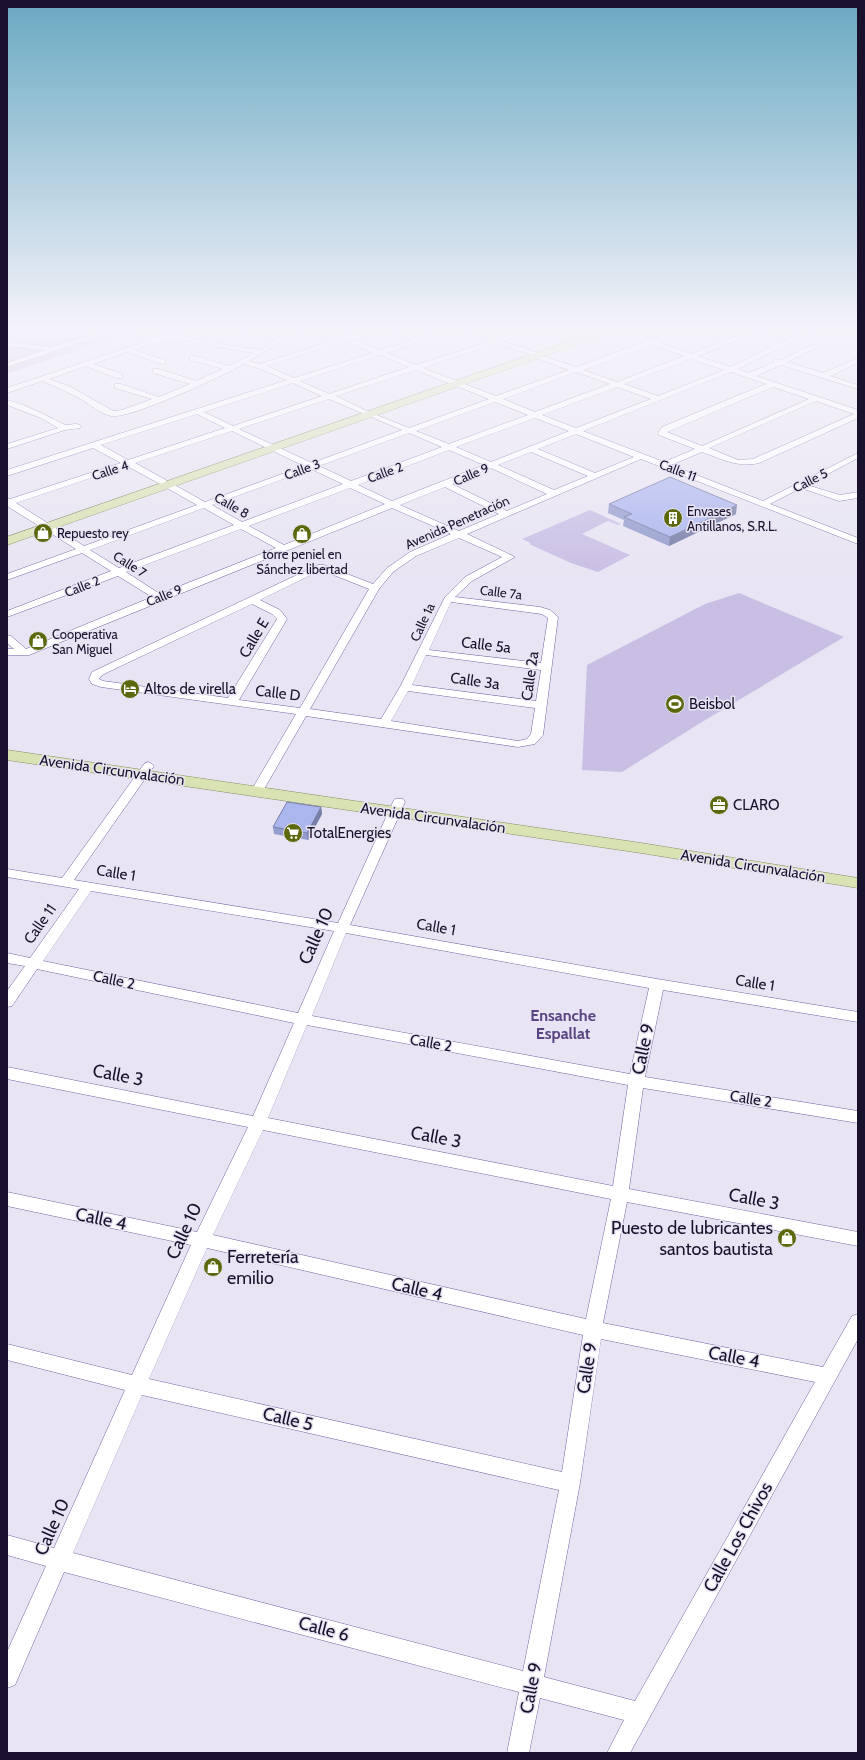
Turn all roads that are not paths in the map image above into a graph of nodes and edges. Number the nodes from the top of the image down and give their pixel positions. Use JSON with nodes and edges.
{"nodes":[{"id":1,"x":31,"y":411,"type":"edge"},
{"id":2,"x":107,"y":411,"type":"edge"},
{"id":3,"x":126,"y":411,"type":"edge"},
{"id":4,"x":285,"y":411,"type":"edge"},
{"id":5,"x":364,"y":411,"type":"edge"},
{"id":6,"x":373,"y":411,"type":"edge"},
{"id":7,"x":461,"y":411,"type":"edge"},
{"id":8,"x":526,"y":411,"type":"edge"},
{"id":9,"x":545,"y":411,"type":"edge"},
{"id":10,"x":629,"y":411,"type":"edge"},
{"id":11,"x":709,"y":411,"type":"edge"},
{"id":12,"x":787,"y":411,"type":"edge"},
{"id":13,"x":198,"y":412,"type":"joint"},
{"id":14,"x":368,"y":413,"type":"junction"},
{"id":15,"x":858,"y":414,"type":"edge"},
{"id":16,"x":535,"y":415,"type":"junction"},
{"id":17,"x":77,"y":426,"type":"dead end"},
{"id":18,"x":64,"y":428,"type":"junction"},
{"id":19,"x":234,"y":429,"type":"junction"},
{"id":20,"x":408,"y":431,"type":"junction"},
{"id":21,"x":578,"y":432,"type":"junction"},
{"id":22,"x":7,"y":437,"type":"edge"},
{"id":23,"x":20,"y":442,"type":"junction"},
{"id":24,"x":94,"y":445,"type":"junction"},
{"id":25,"x":7,"y":447,"type":"edge"},
{"id":26,"x":271,"y":447,"type":"junction"},
{"id":27,"x":450,"y":448,"type":"junction"},
{"id":28,"x":702,"y":449,"type":"junction"},
{"id":29,"x":533,"y":450,"type":"junction"},
{"id":30,"x":858,"y":455,"type":"edge"},
{"id":31,"x":642,"y":456,"type":"junction"},
{"id":32,"x":129,"y":464,"type":"junction"},
{"id":33,"x":491,"y":465,"type":"junction"},
{"id":34,"x":665,"y":465,"type":"junction"},
{"id":35,"x":312,"y":466,"type":"junction"},
{"id":36,"x":7,"y":474,"type":"edge"},
{"id":37,"x":595,"y":476,"type":"junction"},
{"id":38,"x":166,"y":484,"type":"junction"},
{"id":39,"x":446,"y":484,"type":"junction"},
{"id":40,"x":351,"y":485,"type":"junction"},
{"id":41,"x":800,"y":485,"type":"junction"},
{"id":42,"x":553,"y":493,"type":"junction"},
{"id":43,"x":858,"y":495,"type":"edge"},
{"id":44,"x":8,"y":502,"type":"edge"},
{"id":45,"x":763,"y":504,"type":"junction"},
{"id":46,"x":205,"y":505,"type":"junction"},
{"id":47,"x":393,"y":505,"type":"junction"},
{"id":48,"x":506,"y":513,"type":"junction"},
{"id":49,"x":241,"y":525,"type":"junction"},
{"id":50,"x":45,"y":526,"type":"junction"},
{"id":51,"x":456,"y":534,"type":"junction"},
{"id":52,"x":7,"y":536,"type":"edge"},
{"id":53,"x":7,"y":541,"type":"edge"},
{"id":54,"x":858,"y":541,"type":"edge"},
{"id":55,"x":283,"y":548,"type":"junction"},
{"id":56,"x":82,"y":549,"type":"junction"},
{"id":57,"x":120,"y":571,"type":"junction"},
{"id":58,"x":7,"y":577,"type":"edge"},
{"id":59,"x":375,"y":588,"type":"junction"},
{"id":60,"x":158,"y":597,"type":"junction"},
{"id":61,"x":448,"y":599,"type":"junction"},
{"id":62,"x":252,"y":600,"type":"junction"},
{"id":63,"x":7,"y":614,"type":"edge"},
{"id":64,"x":550,"y":614,"type":"joint"},
{"id":65,"x":7,"y":638,"type":"edge"},
{"id":66,"x":7,"y":652,"type":"edge"},
{"id":67,"x":423,"y":652,"type":"junction"},
{"id":68,"x":25,"y":653,"type":"junction"},
{"id":69,"x":546,"y":667,"type":"junction"},
{"id":70,"x":406,"y":687,"type":"junction"},
{"id":71,"x":231,"y":703,"type":"junction"},
{"id":72,"x":540,"y":705,"type":"junction"},
{"id":73,"x":304,"y":712,"type":"junction"},
{"id":74,"x":384,"y":723,"type":"junction"},
{"id":75,"x":531,"y":742,"type":"joint"},
{"id":76,"x":7,"y":746,"type":"edge"},
{"id":77,"x":7,"y":755,"type":"edge"},
{"id":78,"x":145,"y":770,"type":"junction"},
{"id":79,"x":260,"y":787,"type":"junction"},
{"id":80,"x":396,"y":807,"type":"junction"},
{"id":81,"x":858,"y":872,"type":"edge"},
{"id":82,"x":7,"y":873,"type":"edge"},
{"id":83,"x":65,"y":883,"type":"junction"},
{"id":84,"x":858,"y":883,"type":"edge"},
{"id":85,"x":88,"y":886,"type":"junction"},
{"id":86,"x":342,"y":928,"type":"junction"},
{"id":87,"x":7,"y":958,"type":"edge"},
{"id":88,"x":34,"y":963,"type":"junction"},
{"id":89,"x":658,"y":984,"type":"junction"},
{"id":90,"x":7,"y":1002,"type":"edge"},
{"id":91,"x":858,"y":1016,"type":"edge"},
{"id":92,"x":302,"y":1019,"type":"junction"},
{"id":93,"x":7,"y":1073,"type":"edge"},
{"id":94,"x":636,"y":1081,"type":"junction"},
{"id":95,"x":858,"y":1117,"type":"edge"},
{"id":96,"x":258,"y":1122,"type":"junction"},
{"id":97,"x":620,"y":1194,"type":"junction"},
{"id":98,"x":7,"y":1199,"type":"edge"},
{"id":99,"x":858,"y":1239,"type":"edge"},
{"id":100,"x":202,"y":1240,"type":"junction"},
{"id":101,"x":858,"y":1322,"type":"edge"},
{"id":102,"x":593,"y":1329,"type":"junction"},
{"id":103,"x":7,"y":1352,"type":"edge"},
{"id":104,"x":828,"y":1376,"type":"junction"},
{"id":105,"x":138,"y":1385,"type":"junction"},
{"id":106,"x":570,"y":1483,"type":"junction"},
{"id":107,"x":7,"y":1545,"type":"edge"},
{"id":108,"x":59,"y":1560,"type":"junction"},
{"id":109,"x":7,"y":1677,"type":"edge"},
{"id":110,"x":532,"y":1684,"type":"junction"},
{"id":111,"x":640,"y":1713,"type":"junction"},
{"id":112,"x":518,"y":1753,"type":"edge"},
{"id":113,"x":618,"y":1753,"type":"edge"}],
"edges":[{"from":1,"to":18,"type":"street"},
{"from":2,"to":3,"type":"street"},
{"from":4,"to":19,"type":"street","name":"Calle 4"},
{"from":5,"to":14,"type":"street"},
{"from":6,"to":14,"type":"main road"},
{"from":7,"to":20,"type":"street","name":"Calle 3"},
{"from":8,"to":16,"type":"street","name":"Calle 11"},
{"from":9,"to":16,"type":"street","name":"Calle 2"},
{"from":10,"to":21,"type":"street","name":"Calle 9"},
{"from":11,"to":28,"type":"street"},
{"from":12,"to":28,"type":"street"},
{"from":13,"to":19,"type":"street"},
{"from":13,"to":24,"type":"street"},
{"from":14,"to":20,"type":"street"},
{"from":14,"to":26,"type":"main road"},
{"from":15,"to":28,"type":"street"},
{"from":16,"to":21,"type":"street","name":"Calle 11"},
{"from":16,"to":27,"type":"street","name":"Calle 2"},
{"from":17,"to":18,"type":"street"},
{"from":18,"to":23,"type":"street"},
{"from":19,"to":26,"type":"street"},
{"from":19,"to":32,"type":"street","name":"Calle 4"},
{"from":20,"to":27,"type":"street"},
{"from":20,"to":35,"type":"street","name":"Calle 3"},
{"from":21,"to":29,"type":"street","name":"Calle 9"},
{"from":21,"to":31,"type":"street","name":"Calle 11"},
{"from":22,"to":23,"type":"street"},
{"from":23,"to":25,"type":"street"},
{"from":24,"to":32,"type":"street","name":"Calle 8"},
{"from":24,"to":36,"type":"street"},
{"from":26,"to":35,"type":"street"},
{"from":26,"to":38,"type":"main road"},
{"from":27,"to":33,"type":"street"},
{"from":27,"to":40,"type":"street","name":"Calle 2"},
{"from":28,"to":34,"type":"street"},
{"from":29,"to":33,"type":"street","name":"Calle 9"},
{"from":29,"to":37,"type":"street"},
{"from":30,"to":41,"type":"street","name":"Calle 5"},
{"from":31,"to":34,"type":"street","name":"Calle 11"},
{"from":31,"to":37,"type":"street","name":"Avenida Penetración"},
{"from":32,"to":38,"type":"street","name":"Calle 8"},
{"from":32,"to":44,"type":"street","name":"Calle 4"},
{"from":33,"to":39,"type":"street","name":"Calle 9"},
{"from":33,"to":42,"type":"street"},
{"from":34,"to":45,"type":"street","name":"Calle 11"},
{"from":35,"to":40,"type":"street"},
{"from":35,"to":46,"type":"street","name":"Calle 3"},
{"from":37,"to":42,"type":"street","name":"Avenida Penetración"},
{"from":38,"to":46,"type":"street","name":"Calle 8"},
{"from":38,"to":50,"type":"main road"},
{"from":39,"to":47,"type":"street","name":"Calle 9"},
{"from":39,"to":48,"type":"street"},
{"from":40,"to":47,"type":"street"},
{"from":40,"to":49,"type":"street","name":"Calle 2"},
{"from":41,"to":43,"type":"street"},
{"from":41,"to":45,"type":"street","name":"Calle 5"},
{"from":42,"to":48,"type":"street","name":"Avenida Penetración"},
{"from":44,"to":50,"type":"street","name":"Calle 7"},
{"from":45,"to":54,"type":"street","name":"Calle 11"},
{"from":46,"to":49,"type":"street","name":"Calle 8"},
{"from":46,"to":56,"type":"street","name":"Calle 3"},
{"from":47,"to":51,"type":"street"},
{"from":47,"to":55,"type":"street","name":"Calle 9"},
{"from":48,"to":51,"type":"street","name":"Avenida Penetración"},
{"from":49,"to":55,"type":"street","name":"Calle 8"},
{"from":49,"to":57,"type":"street","name":"Calle 2"},
{"from":50,"to":52,"type":"main road"},
{"from":50,"to":53,"type":"main road"},
{"from":50,"to":56,"type":"street","name":"Calle 7"},
{"from":51,"to":59,"type":"street","name":"Avenida Penetración"},
{"from":51,"to":61,"type":"street","name":"Calle 1a"},
{"from":55,"to":60,"type":"street","name":"Calle 9"},
{"from":56,"to":57,"type":"street","name":"Calle 7"},
{"from":56,"to":58,"type":"street","name":"Calle 3"},
{"from":57,"to":60,"type":"street","name":"Calle 7"},
{"from":57,"to":63,"type":"street","name":"Calle 2"},
{"from":59,"to":62,"type":"street","name":"Calle D"},
{"from":59,"to":73,"type":"street","name":"Avenida Penetración"},
{"from":60,"to":68,"type":"street","name":"Calle 9"},
{"from":61,"to":64,"type":"street","name":"Calle 7a"},
{"from":61,"to":67,"type":"street","name":"Calle 1a"},
{"from":62,"to":71,"type":"street","name":"Calle E"},
{"from":62,"to":71,"type":"street","name":"Calle D"},
{"from":64,"to":69,"type":"street","name":"Calle 2a"},
{"from":65,"to":68,"type":"street"},
{"from":66,"to":68,"type":"street"},
{"from":67,"to":69,"type":"street","name":"Calle 5a"},
{"from":67,"to":70,"type":"street","name":"Calle 1a"},
{"from":69,"to":72,"type":"street","name":"Calle 2a"},
{"from":70,"to":72,"type":"street","name":"Calle 3a"},
{"from":70,"to":74,"type":"street","name":"Calle 1a"},
{"from":71,"to":73,"type":"street","name":"Calle D"},
{"from":72,"to":75,"type":"street","name":"Calle 2a"},
{"from":73,"to":74,"type":"street","name":"Calle D"},
{"from":73,"to":79,"type":"street","name":"Avenida Penetración"},
{"from":74,"to":75,"type":"street","name":"Calle D"},
{"from":76,"to":78,"type":"main road","name":"Avenida Circunvalación"},
{"from":77,"to":78,"type":"main road","name":"Avenida Circunvalación"},
{"from":78,"to":79,"type":"main road","name":"Avenida Circunvalación"},
{"from":78,"to":83,"type":"street"},
{"from":79,"to":80,"type":"main road","name":"Avenida Circunvalación"},
{"from":80,"to":81,"type":"main road","name":"Avenida Circunvalación"},
{"from":80,"to":84,"type":"main road","name":"Avenida Circunvalación"},
{"from":80,"to":86,"type":"street","name":"Calle 10"},
{"from":82,"to":83,"type":"street","name":"Calle 1"},
{"from":83,"to":85,"type":"street","name":"Calle 1"},
{"from":85,"to":86,"type":"street","name":"Calle 1"},
{"from":85,"to":88,"type":"street","name":"Calle 11"},
{"from":86,"to":89,"type":"street","name":"Calle 1"},
{"from":86,"to":92,"type":"street","name":"Calle 10"},
{"from":87,"to":88,"type":"street","name":"Calle 2"},
{"from":88,"to":90,"type":"street","name":"Calle 11"},
{"from":88,"to":92,"type":"street","name":"Calle 2"},
{"from":89,"to":91,"type":"street","name":"Calle 1"},
{"from":89,"to":94,"type":"street","name":"Calle 9"},
{"from":92,"to":94,"type":"street","name":"Calle 2"},
{"from":92,"to":96,"type":"street","name":"Calle 10"},
{"from":93,"to":96,"type":"street","name":"Calle 3"},
{"from":94,"to":95,"type":"street","name":"Calle 2"},
{"from":94,"to":97,"type":"street","name":"Calle 9"},
{"from":96,"to":97,"type":"street","name":"Calle 3"},
{"from":96,"to":100,"type":"street","name":"Calle 10"},
{"from":97,"to":99,"type":"street","name":"Calle 3"},
{"from":97,"to":102,"type":"street","name":"Calle 9"},
{"from":98,"to":100,"type":"street","name":"Calle 4"},
{"from":100,"to":102,"type":"street","name":"Calle 4"},
{"from":100,"to":105,"type":"street","name":"Calle 10"},
{"from":101,"to":104,"type":"street","name":"Calle Los Chivos"},
{"from":102,"to":104,"type":"street","name":"Calle 4"},
{"from":102,"to":106,"type":"street","name":"Calle 9"},
{"from":103,"to":105,"type":"street","name":"Calle 5"},
{"from":104,"to":111,"type":"street","name":"Calle Los Chivos"},
{"from":105,"to":106,"type":"street","name":"Calle 5"},
{"from":105,"to":108,"type":"street","name":"Calle 10"},
{"from":106,"to":110,"type":"street","name":"Calle 9"},
{"from":107,"to":108,"type":"street","name":"Calle 6"},
{"from":108,"to":109,"type":"street","name":"Calle 10"},
{"from":108,"to":110,"type":"street","name":"Calle 6"},
{"from":110,"to":111,"type":"street","name":"Calle 6"},
{"from":110,"to":112,"type":"street","name":"Calle 9"},
{"from":111,"to":113,"type":"street","name":"Calle Los Chivos"}]}
